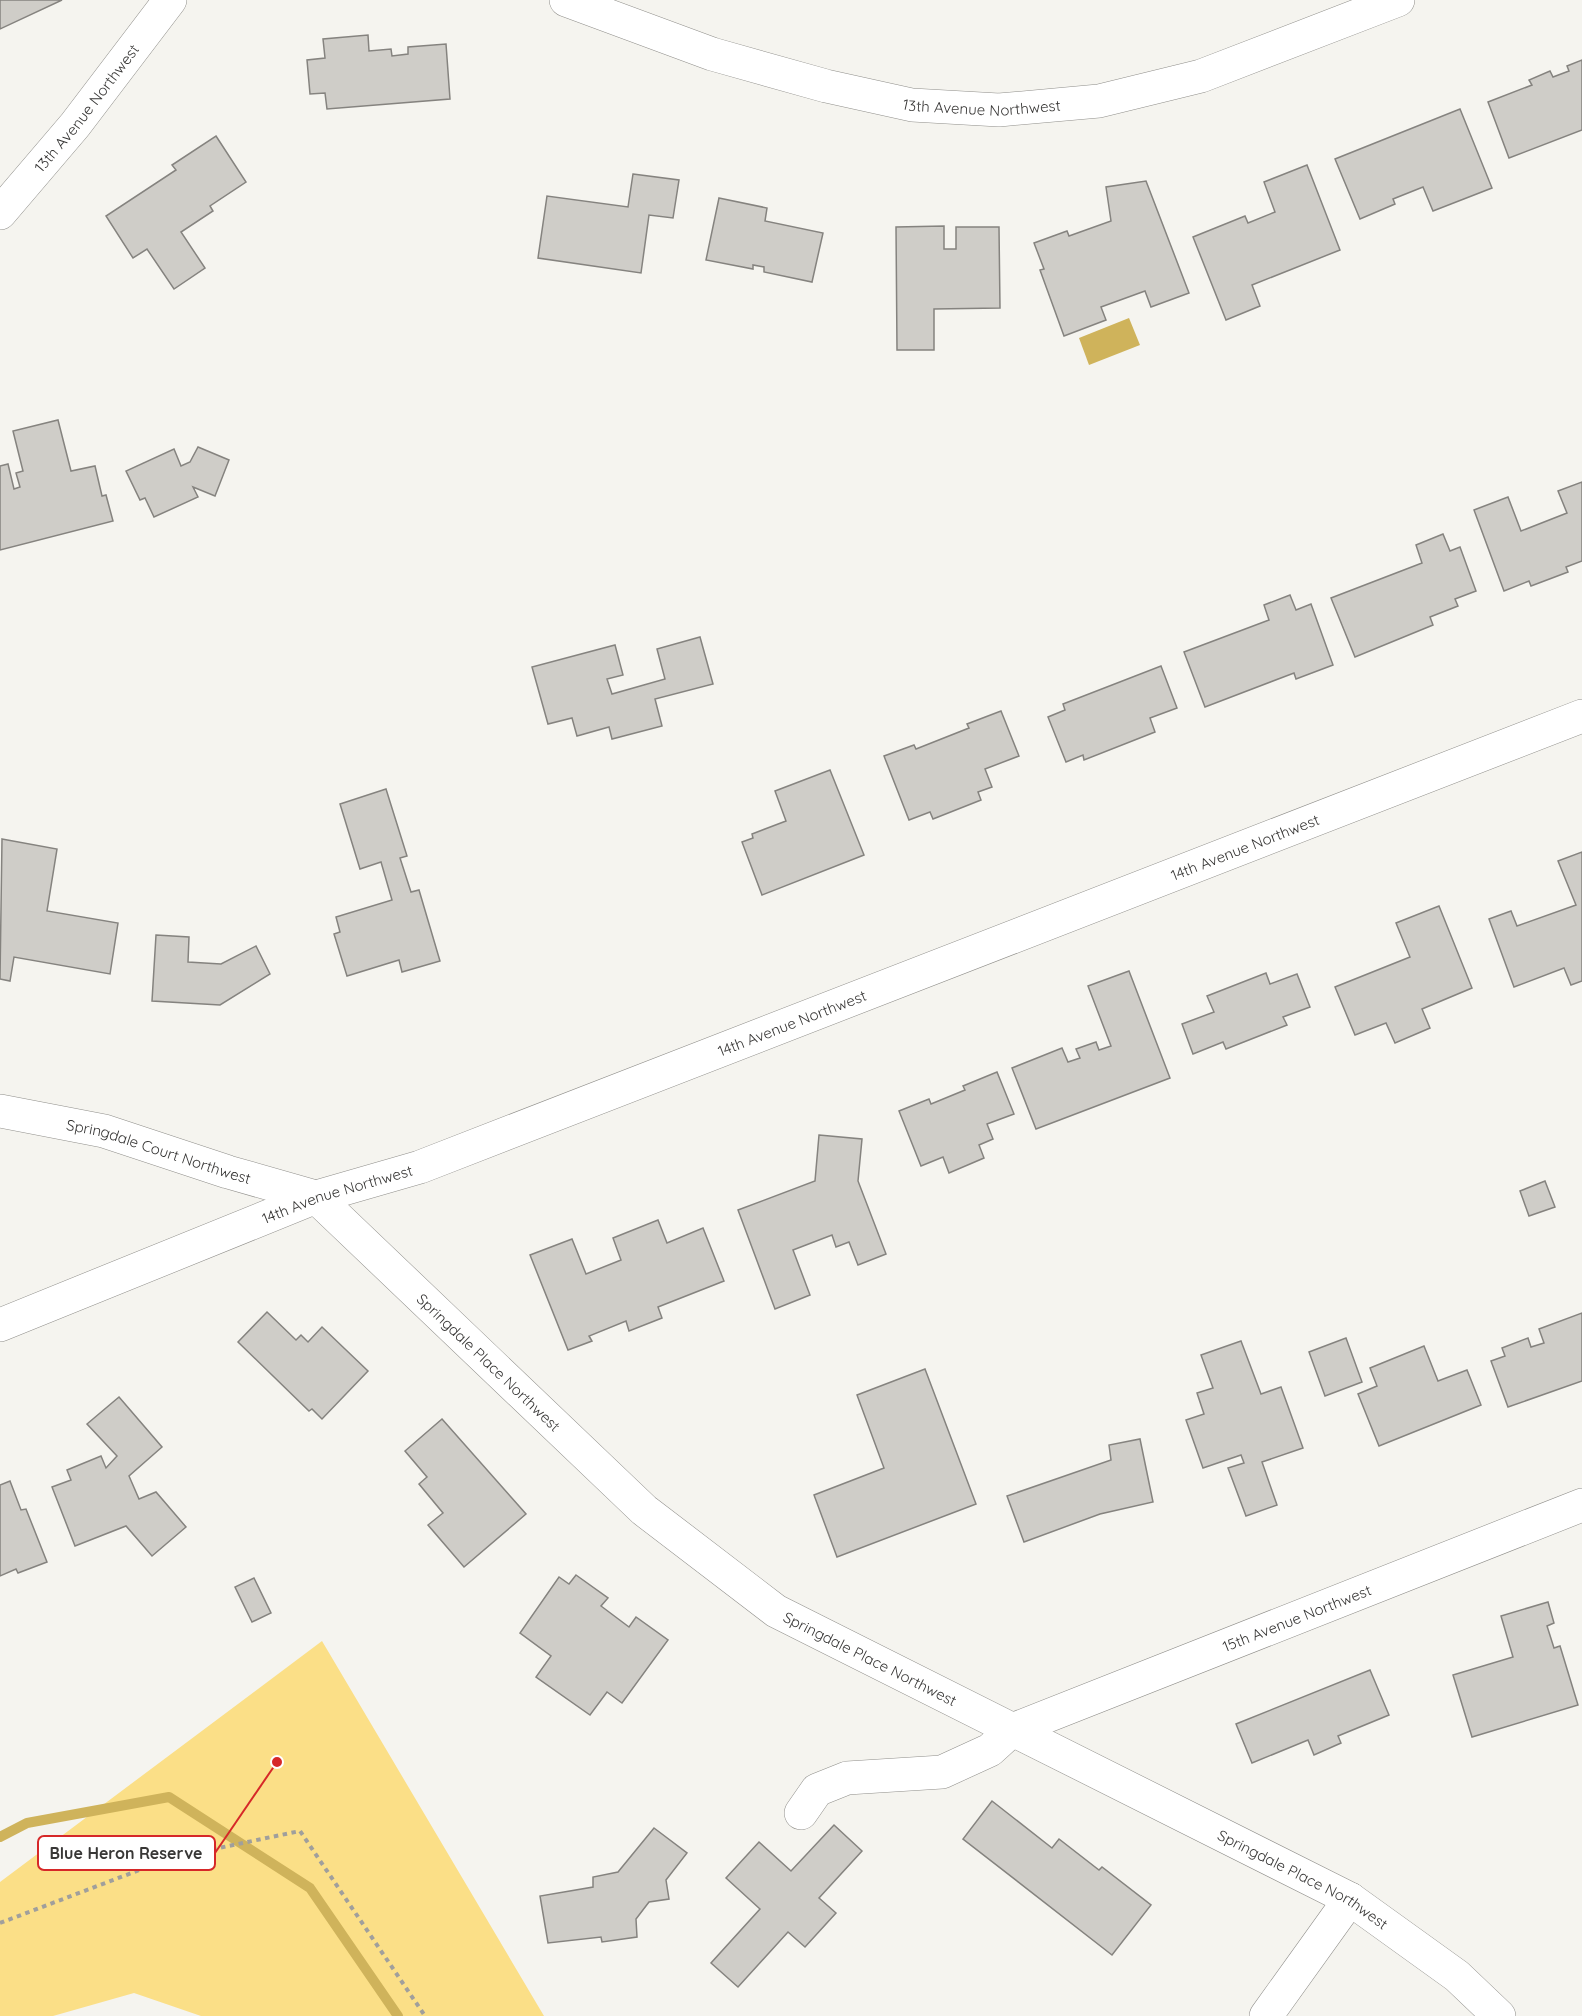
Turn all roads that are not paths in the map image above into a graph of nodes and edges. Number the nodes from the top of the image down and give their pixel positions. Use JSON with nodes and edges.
{"nodes":[{"id":1,"x":170,"y":0,"type":"edge"},
{"id":2,"x":566,"y":0,"type":"edge"},
{"id":3,"x":1398,"y":0,"type":"edge"},
{"id":4,"x":0,"y":213,"type":"edge"},
{"id":5,"x":1582,"y":716,"type":"edge"},
{"id":6,"x":0,"y":1111,"type":"edge"},
{"id":7,"x":316,"y":1197,"type":"junction"},
{"id":8,"x":0,"y":1325,"type":"edge"},
{"id":9,"x":1582,"y":1505,"type":"edge"},
{"id":10,"x":1012,"y":1730,"type":"junction"},
{"id":11,"x":801,"y":1814,"type":"dead end"},
{"id":12,"x":1350,"y":1899,"type":"junction"},
{"id":13,"x":1266,"y":2016,"type":"edge"},
{"id":14,"x":1498,"y":2016,"type":"edge"}],
"edges":[{"from":1,"to":4,"type":"street","name":"13th Avenue Northwest"},
{"from":2,"to":3,"type":"street","name":"13th Avenue Northwest"},
{"from":5,"to":7,"type":"street","name":"14th Avenue Northwest"},
{"from":6,"to":7,"type":"street","name":"Springdale Court Northwest"},
{"from":7,"to":8,"type":"street","name":"14th Avenue Northwest"},
{"from":7,"to":10,"type":"street","name":"Springdale Place Northwest"},
{"from":9,"to":10,"type":"street","name":"15th Avenue Northwest"},
{"from":10,"to":11,"type":"street"},
{"from":10,"to":12,"type":"street","name":"Springdale Place Northwest"},
{"from":12,"to":13,"type":"street"},
{"from":12,"to":14,"type":"street","name":"Springdale Place Northwest"}]}
